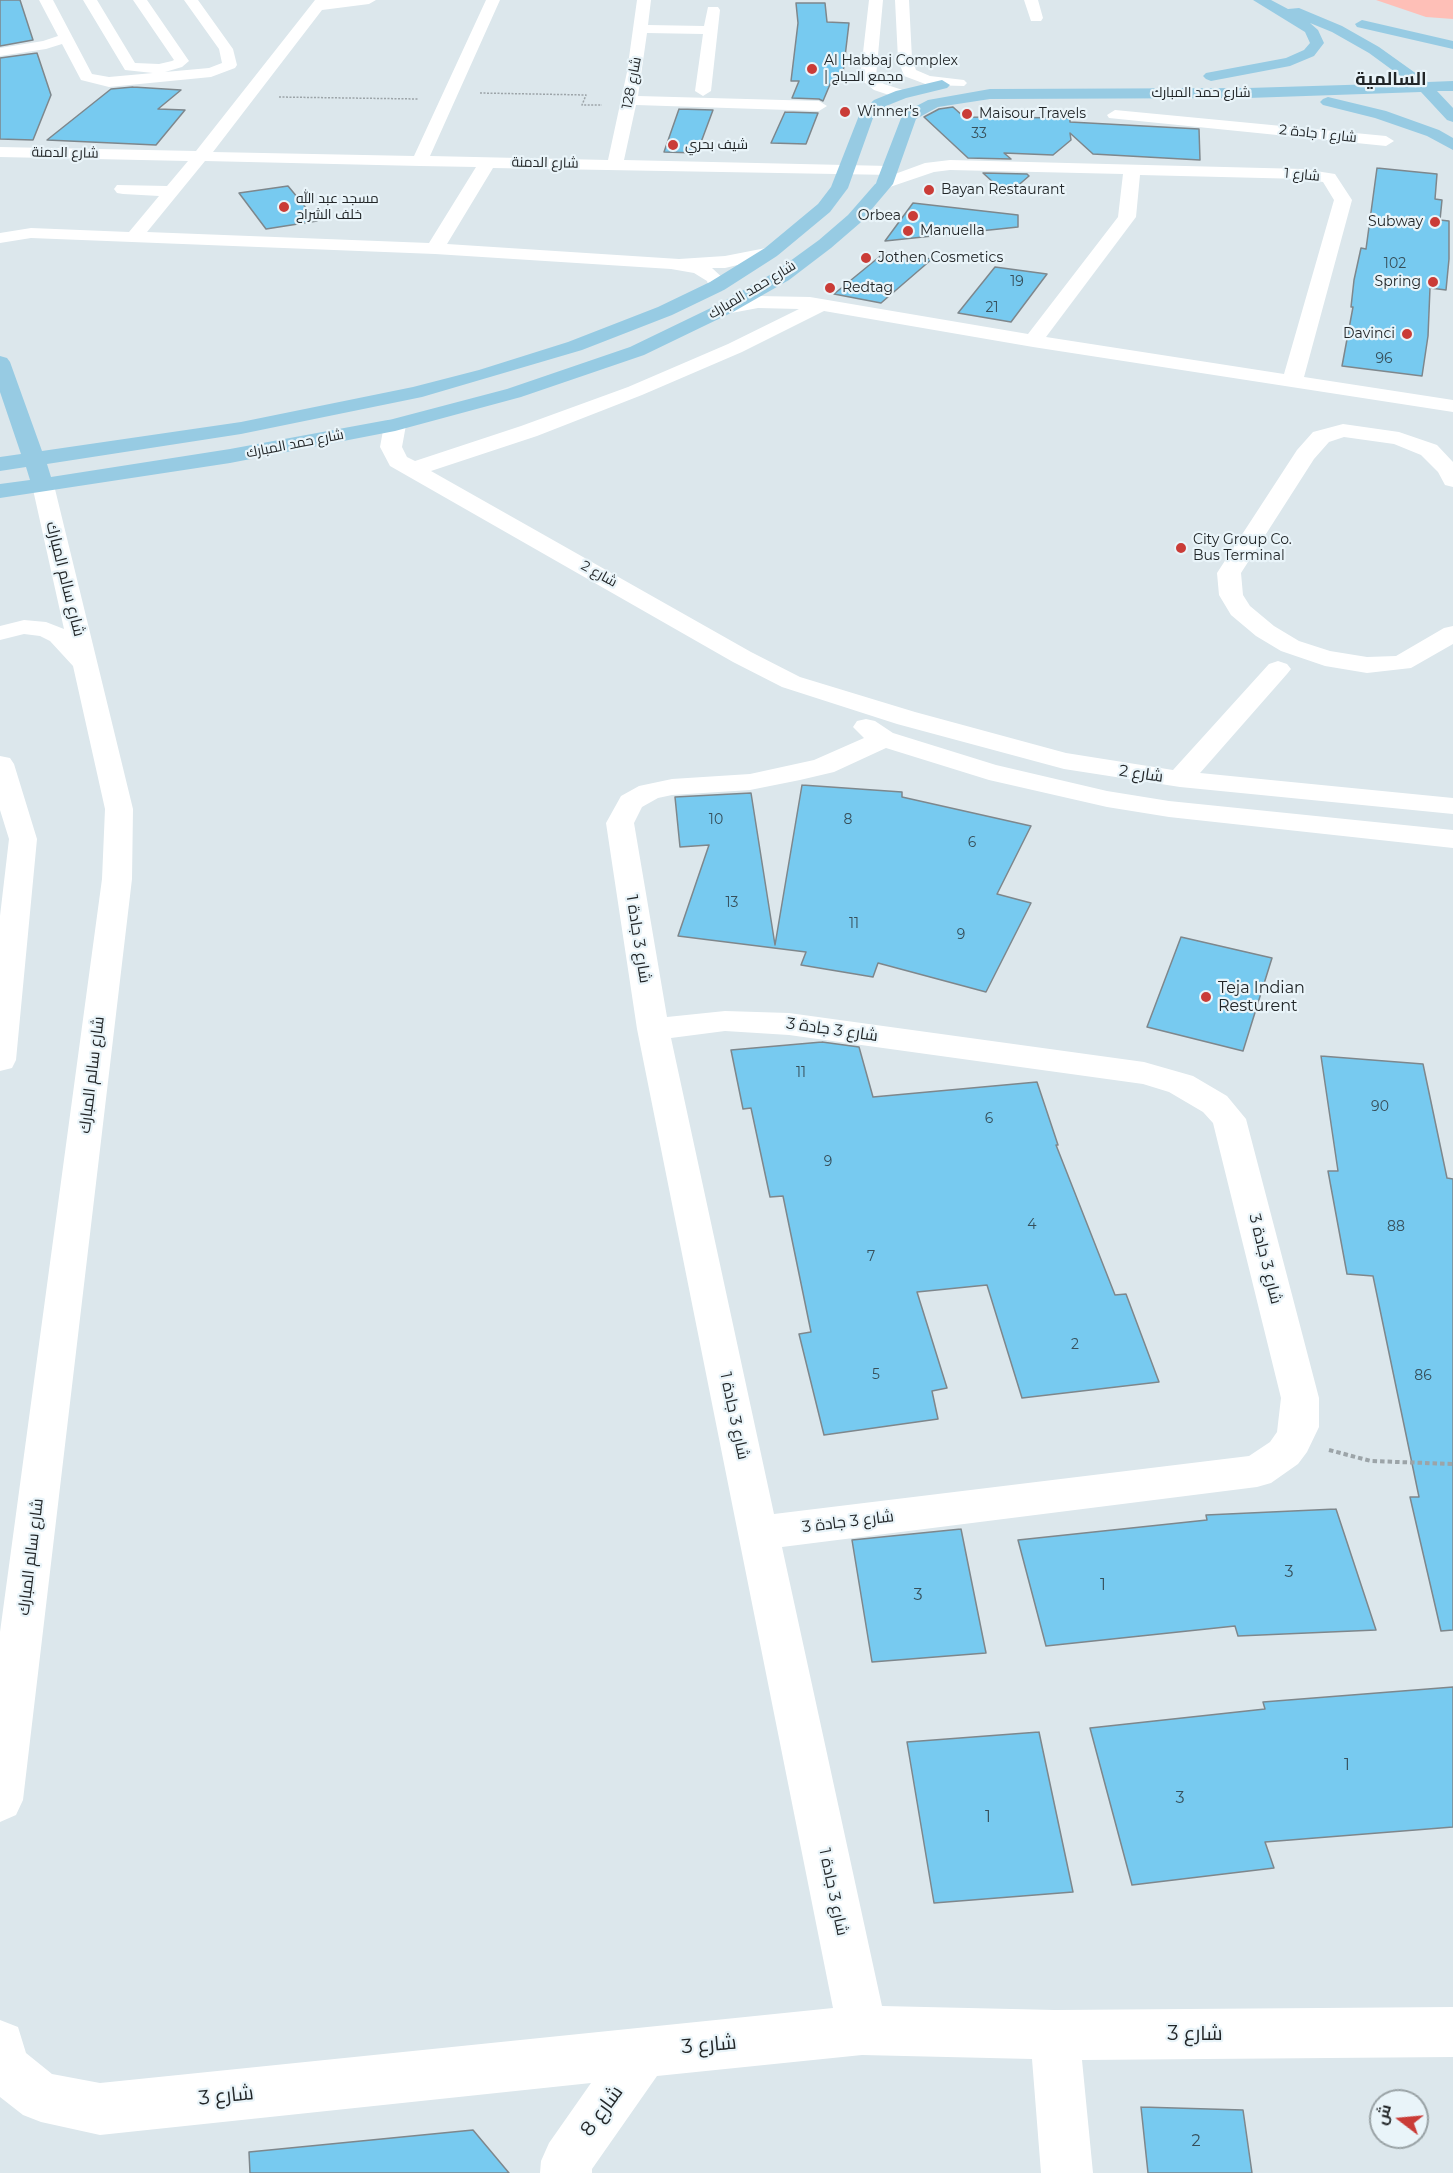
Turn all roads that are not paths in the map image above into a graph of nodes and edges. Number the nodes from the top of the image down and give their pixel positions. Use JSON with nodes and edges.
{"nodes":[{"id":1,"x":46,"y":0,"type":"edge"},
{"id":2,"x":90,"y":0,"type":"edge"},
{"id":3,"x":140,"y":0,"type":"edge"},
{"id":4,"x":369,"y":0,"type":"edge"},
{"id":5,"x":493,"y":0,"type":"edge"},
{"id":6,"x":644,"y":0,"type":"edge"},
{"id":7,"x":876,"y":0,"type":"edge"},
{"id":8,"x":902,"y":0,"type":"edge"},
{"id":9,"x":1031,"y":0,"type":"edge"},
{"id":10,"x":1260,"y":0,"type":"edge"},
{"id":11,"x":1267,"y":0,"type":"edge"},
{"id":12,"x":1303,"y":0,"type":"edge"},
{"id":13,"x":320,"y":3,"type":"edge"},
{"id":14,"x":193,"y":8,"type":"edge"},
{"id":15,"x":713,"y":10,"type":"dead end"},
{"id":16,"x":1036,"y":18,"type":"dead end"},
{"id":17,"x":1362,"y":24,"type":"junction"},
{"id":18,"x":642,"y":29,"type":"junction"},
{"id":19,"x":711,"y":30,"type":"junction"},
{"id":20,"x":64,"y":33,"type":"junction"},
{"id":21,"x":111,"y":35,"type":"junction"},
{"id":22,"x":1453,"y":45,"type":"edge"},
{"id":23,"x":226,"y":49,"type":"junction"},
{"id":24,"x":284,"y":49,"type":"junction"},
{"id":25,"x":873,"y":49,"type":"junction"},
{"id":26,"x":905,"y":50,"type":"junction"},
{"id":27,"x":244,"y":51,"type":"dead end"},
{"id":28,"x":264,"y":51,"type":"dead end"},
{"id":29,"x":0,"y":52,"type":"edge"},
{"id":30,"x":1412,"y":52,"type":"dead end"},
{"id":31,"x":224,"y":69,"type":"junction"},
{"id":32,"x":251,"y":72,"type":"junction"},
{"id":33,"x":1409,"y":75,"type":"junction"},
{"id":34,"x":1450,"y":75,"type":"edge"},
{"id":35,"x":959,"y":83,"type":"junction"},
{"id":36,"x":1169,"y":83,"type":"junction"},
{"id":37,"x":1453,"y":86,"type":"edge"},
{"id":38,"x":1425,"y":87,"type":"junction"},
{"id":39,"x":703,"y":91,"type":"dead end"},
{"id":40,"x":1248,"y":93,"type":"junction"},
{"id":41,"x":901,"y":94,"type":"junction"},
{"id":42,"x":628,"y":103,"type":"junction"},
{"id":43,"x":819,"y":106,"type":"dead end"},
{"id":44,"x":1115,"y":114,"type":"dead end"},
{"id":45,"x":1453,"y":117,"type":"edge"},
{"id":46,"x":1250,"y":127,"type":"junction"},
{"id":47,"x":1386,"y":141,"type":"dead end"},
{"id":48,"x":1453,"y":145,"type":"edge"},
{"id":49,"x":0,"y":152,"type":"edge"},
{"id":50,"x":201,"y":156,"type":"junction"},
{"id":51,"x":420,"y":161,"type":"junction"},
{"id":52,"x":1250,"y":161,"type":"junction"},
{"id":53,"x":488,"y":162,"type":"junction"},
{"id":54,"x":615,"y":165,"type":"junction"},
{"id":55,"x":846,"y":170,"type":"junction"},
{"id":56,"x":1132,"y":170,"type":"junction"},
{"id":57,"x":886,"y":177,"type":"junction"},
{"id":58,"x":123,"y":189,"type":"dead end"},
{"id":59,"x":173,"y":191,"type":"junction"},
{"id":60,"x":134,"y":237,"type":"junction"},
{"id":61,"x":0,"y":238,"type":"edge"},
{"id":62,"x":435,"y":249,"type":"junction"},
{"id":63,"x":771,"y":252,"type":"junction"},
{"id":64,"x":671,"y":263,"type":"junction"},
{"id":65,"x":782,"y":276,"type":"junction"},
{"id":66,"x":717,"y":286,"type":"junction"},
{"id":67,"x":815,"y":304,"type":"junction"},
{"id":68,"x":726,"y":308,"type":"junction"},
{"id":69,"x":1033,"y":341,"type":"junction"},
{"id":70,"x":1,"y":368,"type":"edge"},
{"id":71,"x":1292,"y":382,"type":"junction"},
{"id":72,"x":1453,"y":406,"type":"edge"},
{"id":73,"x":395,"y":425,"type":"junction"},
{"id":74,"x":0,"y":464,"type":"edge"},
{"id":75,"x":414,"y":469,"type":"junction"},
{"id":76,"x":38,"y":472,"type":"junction"},
{"id":77,"x":1453,"y":480,"type":"edge"},
{"id":78,"x":0,"y":491,"type":"edge"},
{"id":79,"x":0,"y":633,"type":"edge"},
{"id":80,"x":1453,"y":633,"type":"edge"},
{"id":81,"x":87,"y":666,"type":"junction"},
{"id":82,"x":1278,"y":669,"type":"dead end"},
{"id":83,"x":837,"y":698,"type":"junction"},
{"id":84,"x":884,"y":739,"type":"junction"},
{"id":85,"x":0,"y":764,"type":"edge"},
{"id":86,"x":1180,"y":779,"type":"junction"},
{"id":87,"x":1453,"y":806,"type":"edge"},
{"id":88,"x":11,"y":831,"type":"edge"},
{"id":89,"x":1453,"y":839,"type":"edge"},
{"id":90,"x":653,"y":1029,"type":"junction"},
{"id":91,"x":0,"y":1060,"type":"edge"},
{"id":92,"x":758,"y":1533,"type":"junction"},
{"id":93,"x":0,"y":1800,"type":"edge"},
{"id":94,"x":862,"y":2030,"type":"junction"},
{"id":95,"x":1453,"y":2032,"type":"edge"},
{"id":96,"x":1055,"y":2035,"type":"junction"},
{"id":97,"x":0,"y":2045,"type":"edge"},
{"id":98,"x":645,"y":2051,"type":"junction"},
{"id":99,"x":566,"y":2173,"type":"edge"},
{"id":100,"x":1067,"y":2173,"type":"edge"}],
"edges":[{"from":1,"to":20,"type":"street"},
{"from":2,"to":21,"type":"street"},
{"from":3,"to":21,"type":"street"},
{"from":4,"to":13,"type":"street"},
{"from":5,"to":51,"type":"street"},
{"from":6,"to":18,"type":"street","name":"شارع 128"},
{"from":7,"to":25,"type":"street"},
{"from":8,"to":26,"type":"street"},
{"from":9,"to":16,"type":"street"},
{"from":10,"to":36,"type":"main road"},
{"from":11,"to":33,"type":"main road"},
{"from":12,"to":17,"type":"main road"},
{"from":13,"to":24,"type":"street"},
{"from":14,"to":23,"type":"street"},
{"from":15,"to":19,"type":"street"},
{"from":17,"to":22,"type":"main road"},
{"from":17,"to":30,"type":"main road"},
{"from":18,"to":19,"type":"street"},
{"from":18,"to":42,"type":"street","name":"شارع 128"},
{"from":19,"to":39,"type":"street"},
{"from":20,"to":21,"type":"street"},
{"from":20,"to":29,"type":"street"},
{"from":20,"to":31,"type":"street"},
{"from":23,"to":27,"type":"street"},
{"from":23,"to":31,"type":"street"},
{"from":24,"to":28,"type":"street"},
{"from":24,"to":32,"type":"street"},
{"from":25,"to":26,"type":"street"},
{"from":25,"to":41,"type":"street"},
{"from":26,"to":35,"type":"street"},
{"from":31,"to":32,"type":"street"},
{"from":32,"to":50,"type":"street"},
{"from":33,"to":34,"type":"main road","name":"شارع حمد المبارك"},
{"from":33,"to":36,"type":"main road","name":"شارع حمد المبارك"},
{"from":33,"to":38,"type":"main road"},
{"from":35,"to":36,"type":"main road","name":"شارع حمد المبارك"},
{"from":35,"to":41,"type":"main road","name":"شارع حمد المبارك"},
{"from":37,"to":38,"type":"main road","name":"شارع حمد المبارك"},
{"from":38,"to":40,"type":"main road","name":"شارع حمد المبارك"},
{"from":38,"to":45,"type":"main road"},
{"from":40,"to":48,"type":"main road"},
{"from":40,"to":57,"type":"main road","name":"شارع حمد المبارك"},
{"from":41,"to":55,"type":"main road","name":"شارع حمد المبارك"},
{"from":42,"to":43,"type":"street"},
{"from":42,"to":54,"type":"street","name":"شارع 128"},
{"from":44,"to":46,"type":"street","name":"شارع 1 جادة 2"},
{"from":46,"to":47,"type":"street","name":"شارع 1 جادة 2"},
{"from":46,"to":52,"type":"street"},
{"from":49,"to":50,"type":"street","name":"شارع الدمنة"},
{"from":50,"to":51,"type":"street","name":"شارع الدمنة"},
{"from":50,"to":59,"type":"street"},
{"from":51,"to":53,"type":"street","name":"شارع الدمنة"},
{"from":52,"to":56,"type":"street","name":"شارع 1"},
{"from":52,"to":71,"type":"street","name":"شارع 1"},
{"from":53,"to":54,"type":"street","name":"شارع الدمنة"},
{"from":53,"to":62,"type":"street"},
{"from":54,"to":55,"type":"street","name":"شارع الدمنة"},
{"from":55,"to":57,"type":"street","name":"شارع الدمنة"},
{"from":55,"to":63,"type":"main road","name":"شارع حمد المبارك"},
{"from":56,"to":57,"type":"street","name":"شارع 1"},
{"from":56,"to":69,"type":"street"},
{"from":57,"to":65,"type":"main road","name":"شارع حمد المبارك"},
{"from":58,"to":59,"type":"street"},
{"from":59,"to":60,"type":"street"},
{"from":60,"to":61,"type":"street"},
{"from":60,"to":62,"type":"street"},
{"from":62,"to":64,"type":"street"},
{"from":63,"to":64,"type":"street"},
{"from":63,"to":66,"type":"main road","name":"شارع حمد المبارك"},
{"from":64,"to":66,"type":"street"},
{"from":65,"to":67,"type":"street"},
{"from":65,"to":68,"type":"main road","name":"شارع حمد المبارك"},
{"from":66,"to":76,"type":"main road","name":"شارع حمد المبارك"},
{"from":67,"to":68,"type":"street"},
{"from":67,"to":69,"type":"street"},
{"from":67,"to":75,"type":"street"},
{"from":68,"to":73,"type":"main road","name":"شارع حمد المبارك"},
{"from":69,"to":71,"type":"street"},
{"from":70,"to":76,"type":"main road","name":"شارع سالم المبارك"},
{"from":71,"to":72,"type":"street"},
{"from":73,"to":75,"type":"street","name":"شارع 2"},
{"from":73,"to":76,"type":"main road","name":"شارع حمد المبارك"},
{"from":74,"to":76,"type":"main road","name":"شارع حمد المبارك"},
{"from":75,"to":83,"type":"street","name":"شارع 2"},
{"from":76,"to":78,"type":"main road","name":"شارع حمد المبارك"},
{"from":76,"to":81,"type":"street","name":"شارع سالم المبارك"},
{"from":77,"to":80,"type":"street"},
{"from":79,"to":81,"type":"street"},
{"from":81,"to":93,"type":"street","name":"شارع سالم المبارك"},
{"from":82,"to":86,"type":"street"},
{"from":83,"to":84,"type":"street","name":"شارع 2"},
{"from":83,"to":86,"type":"street","name":"شارع 2"},
{"from":84,"to":89,"type":"street","name":"شارع 2"},
{"from":84,"to":90,"type":"street","name":"شارع 3 جادة 1"},
{"from":85,"to":88,"type":"street"},
{"from":86,"to":87,"type":"street","name":"شارع 2"},
{"from":88,"to":91,"type":"street"},
{"from":90,"to":92,"type":"street","name":"شارع 3 جادة 1"},
{"from":90,"to":92,"type":"street","name":"شارع 3 جادة 3"},
{"from":92,"to":94,"type":"street","name":"شارع 3 جادة 1"},
{"from":94,"to":96,"type":"street","name":"شارع 3"},
{"from":94,"to":98,"type":"street","name":"شارع 3"},
{"from":95,"to":96,"type":"street","name":"شارع 3"},
{"from":96,"to":100,"type":"street"},
{"from":97,"to":98,"type":"street","name":"شارع 3"},
{"from":98,"to":99,"type":"street","name":"شارع 8"}]}
